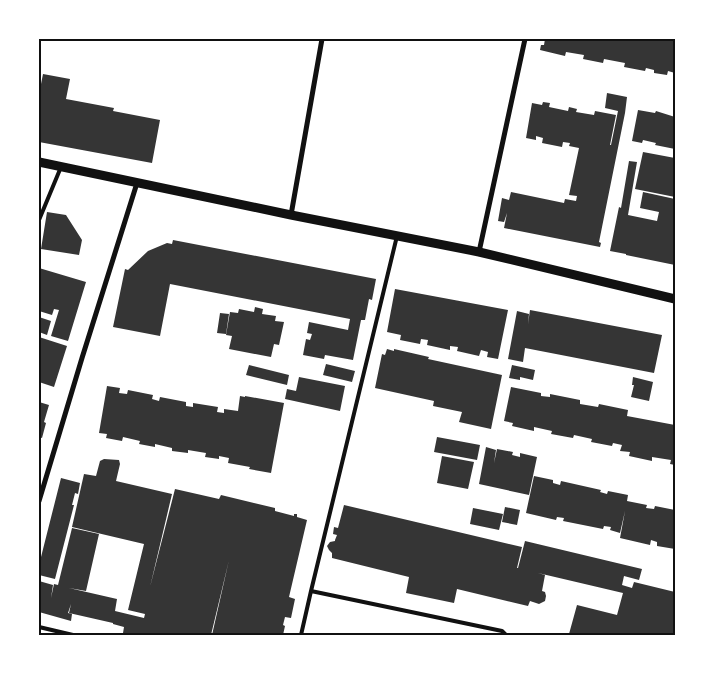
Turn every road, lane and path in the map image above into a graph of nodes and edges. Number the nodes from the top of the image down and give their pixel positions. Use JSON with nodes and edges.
{"nodes":[{"id":1,"x":322,"y":39,"type":"edge"},
{"id":2,"x":524,"y":39,"type":"edge"},
{"id":3,"x":39,"y":162,"type":"edge"},
{"id":4,"x":61,"y":167,"type":"junction"},
{"id":5,"x":137,"y":183,"type":"junction"},
{"id":6,"x":291,"y":215,"type":"junction"},
{"id":7,"x":39,"y":220,"type":"edge"},
{"id":8,"x":398,"y":236,"type":"junction"},
{"id":9,"x":479,"y":252,"type":"junction"},
{"id":10,"x":675,"y":299,"type":"edge"},
{"id":11,"x":39,"y":501,"type":"edge"},
{"id":12,"x":311,"y":592,"type":"junction"},
{"id":13,"x":39,"y":627,"type":"edge"},
{"id":14,"x":502,"y":633,"type":"edge"},
{"id":15,"x":74,"y":635,"type":"edge"},
{"id":16,"x":301,"y":635,"type":"edge"},
{"id":17,"x":506,"y":635,"type":"edge"}],
"edges":[{"from":1,"to":6,"type":"street"},
{"from":2,"to":9,"type":"street"},
{"from":3,"to":4,"type":"street"},
{"from":4,"to":5,"type":"street"},
{"from":4,"to":7,"type":"lane"},
{"from":5,"to":6,"type":"street"},
{"from":5,"to":11,"type":"street"},
{"from":6,"to":8,"type":"street"},
{"from":8,"to":9,"type":"street"},
{"from":8,"to":12,"type":"lane"},
{"from":9,"to":10,"type":"street"},
{"from":12,"to":14,"type":"lane"},
{"from":12,"to":16,"type":"lane"},
{"from":13,"to":15,"type":"lane"},
{"from":14,"to":17,"type":"lane"}]}
